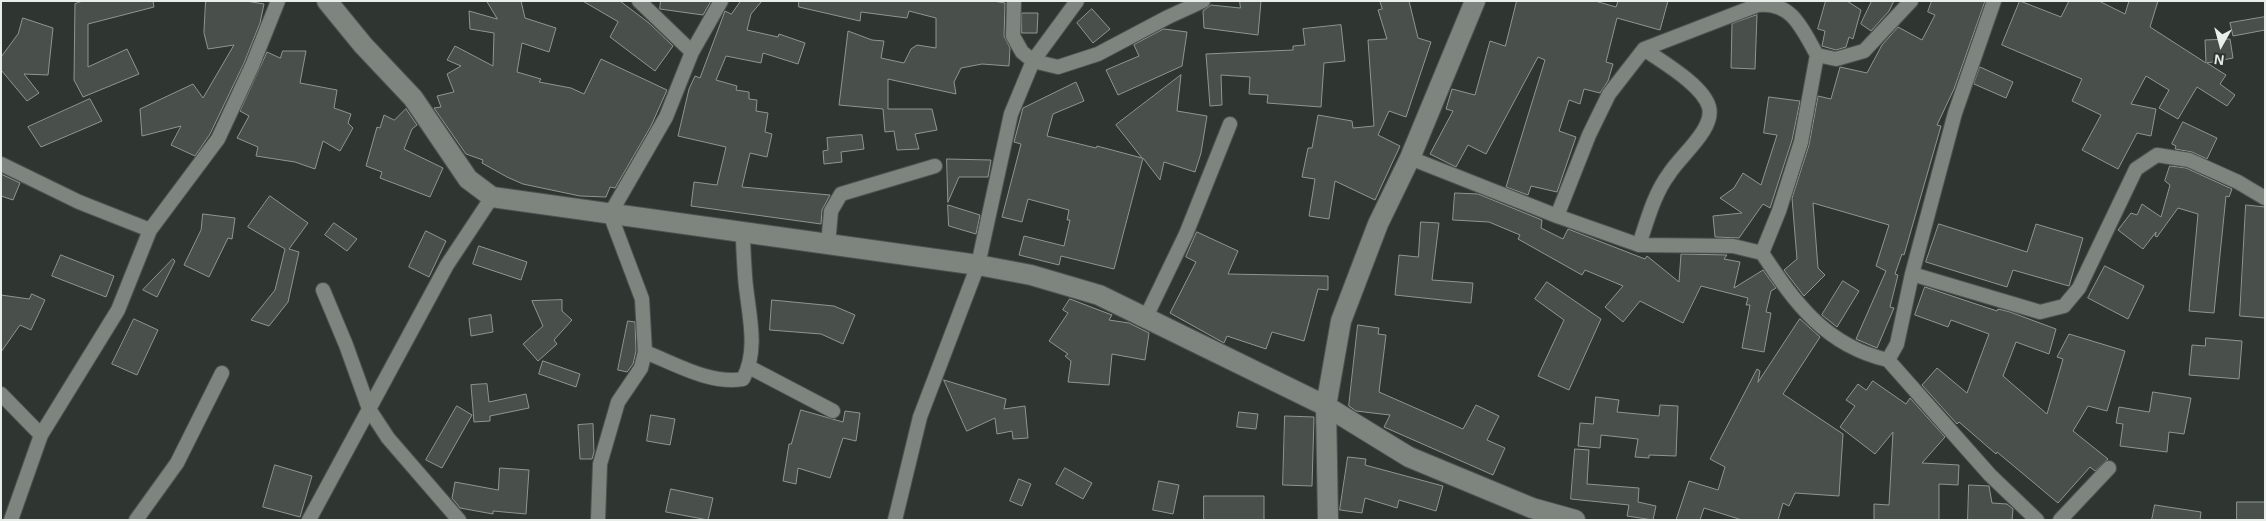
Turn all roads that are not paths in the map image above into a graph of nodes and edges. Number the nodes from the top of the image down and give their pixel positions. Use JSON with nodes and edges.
{"nodes":[{"id":1,"x":278,"y":1,"type":"edge"},
{"id":2,"x":327,"y":1,"type":"edge"},
{"id":3,"x":639,"y":1,"type":"edge"},
{"id":4,"x":721,"y":1,"type":"edge"},
{"id":5,"x":1014,"y":1,"type":"edge"},
{"id":6,"x":1077,"y":1,"type":"edge"},
{"id":7,"x":1203,"y":1,"type":"edge"},
{"id":8,"x":1475,"y":1,"type":"edge"},
{"id":9,"x":1910,"y":1,"type":"edge"},
{"id":10,"x":1994,"y":1,"type":"edge"},
{"id":11,"x":1644,"y":49,"type":"junction"},
{"id":12,"x":692,"y":52,"type":"junction"},
{"id":13,"x":1817,"y":55,"type":"junction"},
{"id":14,"x":1033,"y":60,"type":"junction"},
{"id":15,"x":1230,"y":124,"type":"dead end"},
{"id":16,"x":1410,"y":158,"type":"junction"},
{"id":17,"x":1,"y":164,"type":"edge"},
{"id":18,"x":935,"y":166,"type":"dead end"},
{"id":19,"x":492,"y":196,"type":"junction"},
{"id":20,"x":2265,"y":198,"type":"edge"},
{"id":21,"x":610,"y":214,"type":"junction"},
{"id":22,"x":1557,"y":216,"type":"junction"},
{"id":23,"x":150,"y":230,"type":"junction"},
{"id":24,"x":743,"y":233,"type":"junction"},
{"id":25,"x":828,"y":244,"type":"junction"},
{"id":26,"x":1639,"y":244,"type":"junction"},
{"id":27,"x":1762,"y":254,"type":"junction"},
{"id":28,"x":978,"y":265,"type":"junction"},
{"id":29,"x":1912,"y":274,"type":"junction"},
{"id":30,"x":323,"y":290,"type":"dead end"},
{"id":31,"x":1146,"y":317,"type":"junction"},
{"id":32,"x":645,"y":352,"type":"junction"},
{"id":33,"x":1888,"y":360,"type":"junction"},
{"id":34,"x":749,"y":367,"type":"junction"},
{"id":35,"x":222,"y":373,"type":"dead end"},
{"id":36,"x":1,"y":394,"type":"edge"},
{"id":37,"x":1326,"y":406,"type":"junction"},
{"id":38,"x":369,"y":409,"type":"junction"},
{"id":39,"x":833,"y":411,"type":"dead end"},
{"id":40,"x":41,"y":435,"type":"junction"},
{"id":41,"x":2109,"y":468,"type":"dead end"},
{"id":42,"x":11,"y":520,"type":"edge"},
{"id":43,"x":136,"y":520,"type":"edge"},
{"id":44,"x":309,"y":520,"type":"edge"},
{"id":45,"x":459,"y":520,"type":"edge"},
{"id":46,"x":598,"y":520,"type":"edge"},
{"id":47,"x":895,"y":520,"type":"edge"},
{"id":48,"x":1328,"y":520,"type":"edge"},
{"id":49,"x":1575,"y":520,"type":"edge"},
{"id":50,"x":2037,"y":520,"type":"edge"},
{"id":51,"x":2060,"y":520,"type":"edge"}],
"edges":[{"from":1,"to":23,"type":"street"},
{"from":2,"to":19,"type":"street"},
{"from":3,"to":12,"type":"street"},
{"from":4,"to":12,"type":"street"},
{"from":5,"to":14,"type":"street"},
{"from":6,"to":14,"type":"street"},
{"from":7,"to":14,"type":"street"},
{"from":8,"to":16,"type":"street"},
{"from":9,"to":13,"type":"street"},
{"from":10,"to":29,"type":"street"},
{"from":11,"to":13,"type":"street"},
{"from":11,"to":22,"type":"street"},
{"from":11,"to":26,"type":"street"},
{"from":12,"to":21,"type":"street"},
{"from":13,"to":27,"type":"street"},
{"from":14,"to":28,"type":"street"},
{"from":15,"to":31,"type":"street"},
{"from":16,"to":22,"type":"street"},
{"from":16,"to":37,"type":"street"},
{"from":17,"to":23,"type":"street"},
{"from":18,"to":25,"type":"street"},
{"from":19,"to":21,"type":"street"},
{"from":19,"to":38,"type":"street"},
{"from":20,"to":29,"type":"street"},
{"from":21,"to":24,"type":"street"},
{"from":21,"to":32,"type":"street"},
{"from":22,"to":26,"type":"street"},
{"from":23,"to":40,"type":"street"},
{"from":24,"to":25,"type":"street"},
{"from":24,"to":34,"type":"street"},
{"from":25,"to":28,"type":"street"},
{"from":26,"to":27,"type":"street"},
{"from":27,"to":33,"type":"street"},
{"from":28,"to":31,"type":"street"},
{"from":28,"to":47,"type":"street"},
{"from":29,"to":33,"type":"street"},
{"from":30,"to":38,"type":"street"},
{"from":31,"to":37,"type":"street"},
{"from":32,"to":34,"type":"street"},
{"from":32,"to":46,"type":"street"},
{"from":33,"to":50,"type":"street"},
{"from":34,"to":39,"type":"street"},
{"from":35,"to":43,"type":"street"},
{"from":36,"to":40,"type":"street"},
{"from":37,"to":48,"type":"street"},
{"from":37,"to":49,"type":"street"},
{"from":38,"to":44,"type":"street"},
{"from":38,"to":45,"type":"street"},
{"from":40,"to":42,"type":"street"},
{"from":41,"to":51,"type":"street"}]}
